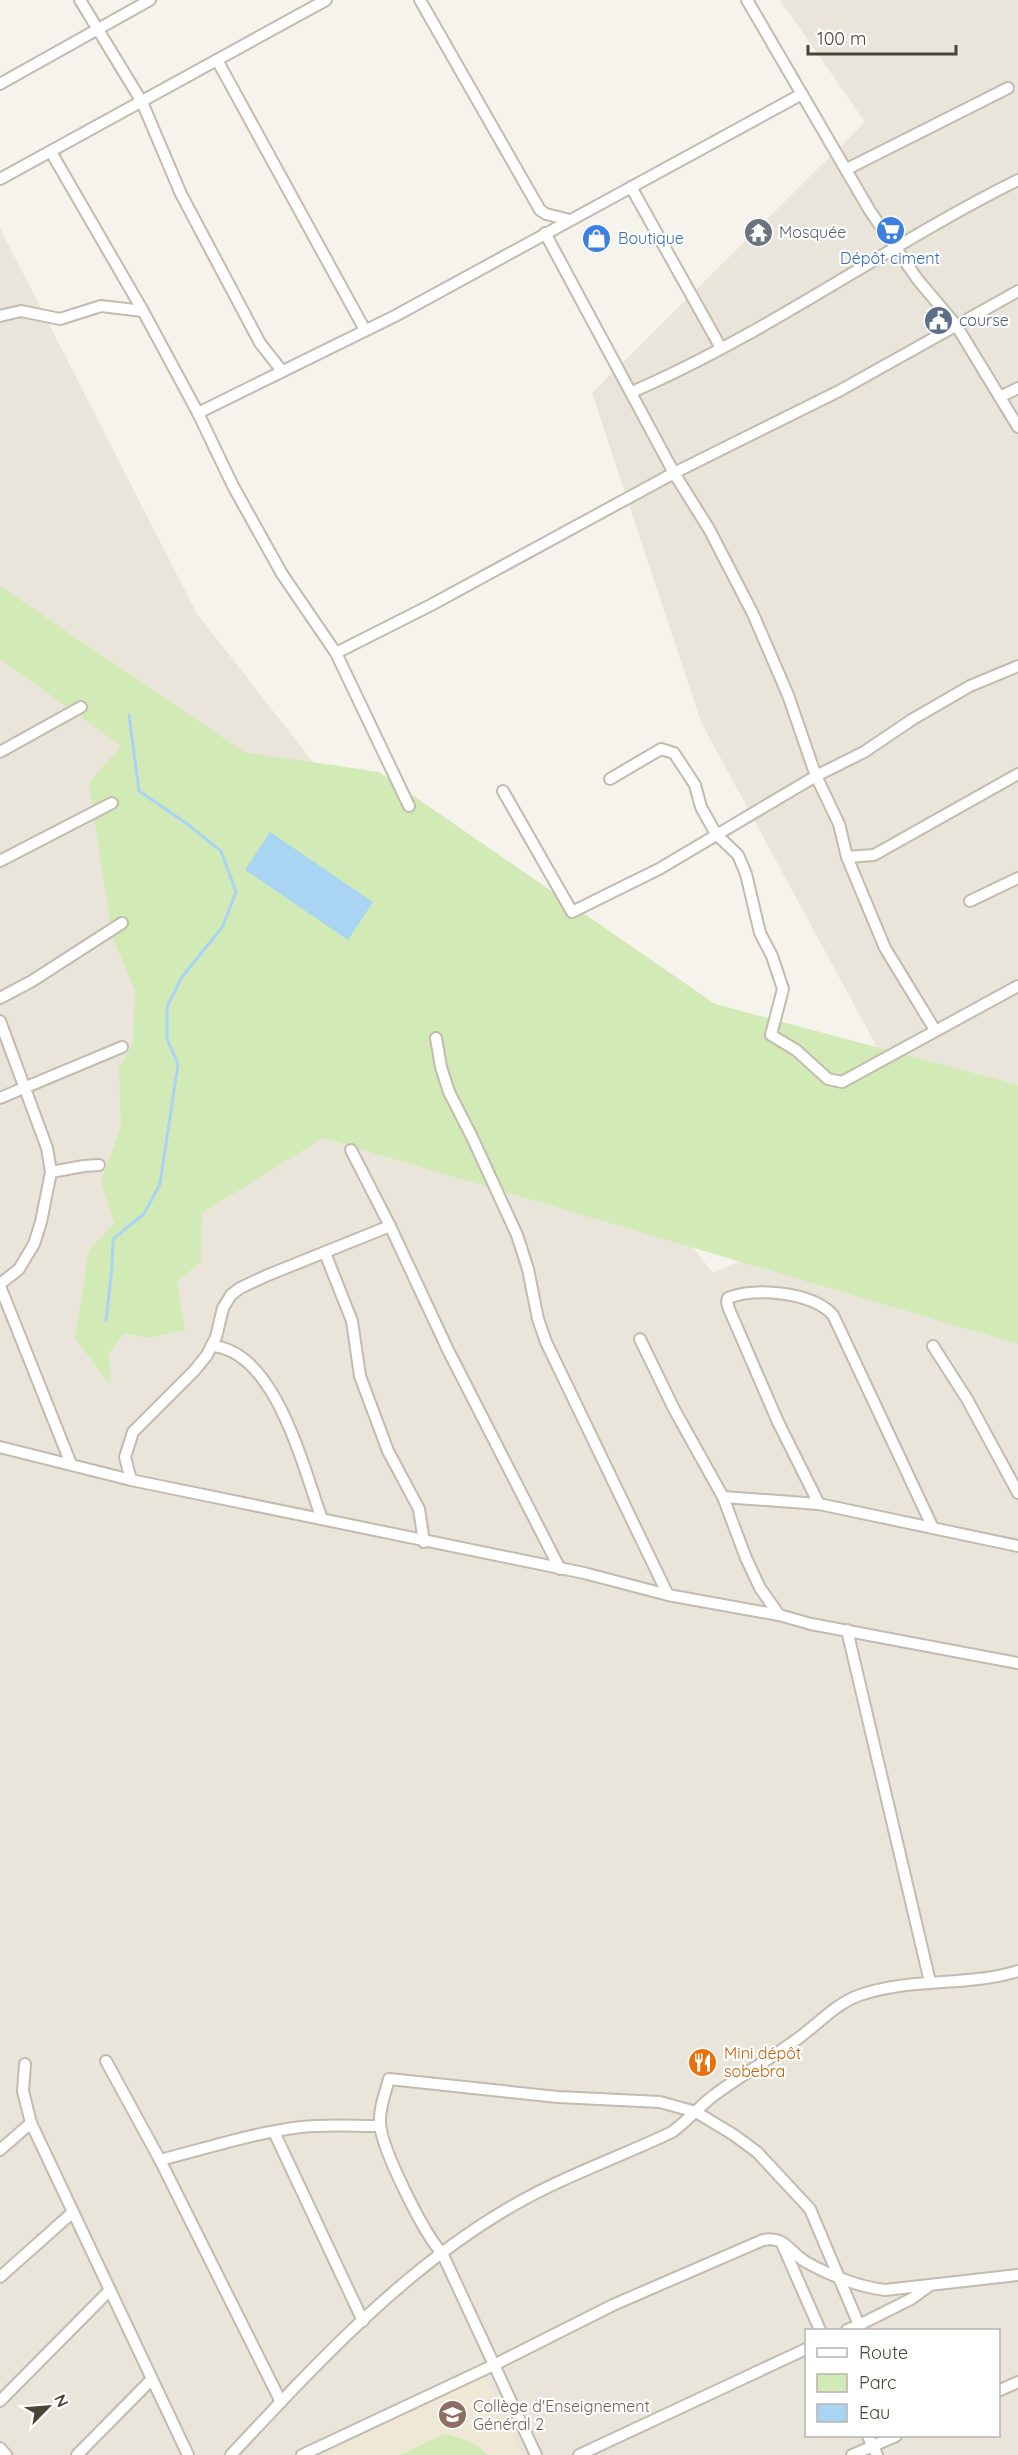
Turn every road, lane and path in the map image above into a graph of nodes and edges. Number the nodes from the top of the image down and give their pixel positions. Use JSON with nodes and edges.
{"nodes":[{"id":1,"x":80,"y":0,"type":"edge"},
{"id":2,"x":150,"y":0,"type":"edge"},
{"id":3,"x":326,"y":0,"type":"edge"},
{"id":4,"x":420,"y":0,"type":"edge"},
{"id":5,"x":747,"y":0,"type":"edge"},
{"id":6,"x":97,"y":29,"type":"junction"},
{"id":7,"x":217,"y":60,"type":"junction"},
{"id":8,"x":0,"y":84,"type":"edge"},
{"id":9,"x":1008,"y":88,"type":"dead end"},
{"id":10,"x":802,"y":93,"type":"junction"},
{"id":11,"x":142,"y":102,"type":"junction"},
{"id":12,"x":51,"y":152,"type":"junction"},
{"id":13,"x":847,"y":169,"type":"junction"},
{"id":14,"x":0,"y":179,"type":"edge"},
{"id":15,"x":1018,"y":180,"type":"edge"},
{"id":16,"x":631,"y":187,"type":"junction"},
{"id":17,"x":570,"y":220,"type":"junction"},
{"id":18,"x":545,"y":233,"type":"junction"},
{"id":19,"x":894,"y":249,"type":"junction"},
{"id":20,"x":1018,"y":291,"type":"edge"},
{"id":21,"x":143,"y":311,"type":"junction"},
{"id":22,"x":0,"y":316,"type":"edge"},
{"id":23,"x":956,"y":325,"type":"junction"},
{"id":24,"x":365,"y":330,"type":"junction"},
{"id":25,"x":721,"y":348,"type":"junction"},
{"id":26,"x":282,"y":371,"type":"junction"},
{"id":27,"x":1018,"y":388,"type":"edge"},
{"id":28,"x":632,"y":392,"type":"junction"},
{"id":29,"x":1000,"y":397,"type":"junction"},
{"id":30,"x":198,"y":413,"type":"junction"},
{"id":31,"x":1018,"y":427,"type":"edge"},
{"id":32,"x":674,"y":473,"type":"junction"},
{"id":33,"x":336,"y":653,"type":"junction"},
{"id":34,"x":1018,"y":666,"type":"edge"},
{"id":35,"x":81,"y":707,"type":"dead end"},
{"id":36,"x":0,"y":752,"type":"edge"},
{"id":37,"x":1018,"y":774,"type":"edge"},
{"id":38,"x":816,"y":776,"type":"junction"},
{"id":39,"x":610,"y":779,"type":"dead end"},
{"id":40,"x":503,"y":791,"type":"dead end"},
{"id":41,"x":112,"y":803,"type":"dead end"},
{"id":42,"x":410,"y":806,"type":"dead end"},
{"id":43,"x":716,"y":834,"type":"junction"},
{"id":44,"x":847,"y":857,"type":"junction"},
{"id":45,"x":0,"y":861,"type":"edge"},
{"id":46,"x":1018,"y":878,"type":"edge"},
{"id":47,"x":970,"y":901,"type":"dead end"},
{"id":48,"x":122,"y":922,"type":"dead end"},
{"id":49,"x":1018,"y":986,"type":"edge"},
{"id":50,"x":0,"y":998,"type":"edge"},
{"id":51,"x":0,"y":1021,"type":"edge"},
{"id":52,"x":935,"y":1030,"type":"junction"},
{"id":53,"x":436,"y":1038,"type":"dead end"},
{"id":54,"x":122,"y":1047,"type":"dead end"},
{"id":55,"x":25,"y":1088,"type":"junction"},
{"id":56,"x":0,"y":1098,"type":"edge"},
{"id":57,"x":351,"y":1150,"type":"dead end"},
{"id":58,"x":99,"y":1165,"type":"dead end"},
{"id":59,"x":51,"y":1172,"type":"junction"},
{"id":60,"x":390,"y":1226,"type":"junction"},
{"id":61,"x":325,"y":1253,"type":"junction"},
{"id":62,"x":0,"y":1285,"type":"edge"},
{"id":63,"x":640,"y":1339,"type":"dead end"},
{"id":64,"x":212,"y":1346,"type":"junction"},
{"id":65,"x":933,"y":1346,"type":"dead end"},
{"id":66,"x":0,"y":1447,"type":"edge"},
{"id":67,"x":71,"y":1464,"type":"junction"},
{"id":68,"x":130,"y":1480,"type":"junction"},
{"id":69,"x":1018,"y":1493,"type":"edge"},
{"id":70,"x":723,"y":1497,"type":"junction"},
{"id":71,"x":819,"y":1504,"type":"junction"},
{"id":72,"x":322,"y":1519,"type":"junction"},
{"id":73,"x":933,"y":1528,"type":"junction"},
{"id":74,"x":424,"y":1542,"type":"junction"},
{"id":75,"x":1018,"y":1546,"type":"edge"},
{"id":76,"x":560,"y":1569,"type":"junction"},
{"id":77,"x":668,"y":1596,"type":"junction"},
{"id":78,"x":779,"y":1615,"type":"junction"},
{"id":79,"x":847,"y":1630,"type":"junction"},
{"id":80,"x":1018,"y":1663,"type":"edge"},
{"id":81,"x":1018,"y":1971,"type":"edge"},
{"id":82,"x":930,"y":1982,"type":"junction"},
{"id":83,"x":106,"y":2061,"type":"dead end"},
{"id":84,"x":25,"y":2064,"type":"dead end"},
{"id":85,"x":696,"y":2112,"type":"junction"},
{"id":86,"x":31,"y":2123,"type":"junction"},
{"id":87,"x":380,"y":2126,"type":"junction"},
{"id":88,"x":274,"y":2132,"type":"junction"},
{"id":89,"x":0,"y":2150,"type":"edge"},
{"id":90,"x":160,"y":2160,"type":"junction"},
{"id":91,"x":72,"y":2213,"type":"junction"},
{"id":92,"x":781,"y":2241,"type":"junction"},
{"id":93,"x":442,"y":2253,"type":"junction"},
{"id":94,"x":1018,"y":2275,"type":"edge"},
{"id":95,"x":0,"y":2277,"type":"edge"},
{"id":96,"x":839,"y":2277,"type":"junction"},
{"id":97,"x":929,"y":2286,"type":"junction"},
{"id":98,"x":110,"y":2291,"type":"junction"},
{"id":99,"x":363,"y":2321,"type":"junction"},
{"id":100,"x":859,"y":2325,"type":"junction"},
{"id":101,"x":819,"y":2329,"type":"edge"},
{"id":102,"x":851,"y":2329,"type":"edge"},
{"id":103,"x":805,"y":2350,"type":"edge"},
{"id":104,"x":496,"y":2364,"type":"junction"},
{"id":105,"x":151,"y":2379,"type":"junction"},
{"id":106,"x":1018,"y":2382,"type":"edge"},
{"id":107,"x":1000,"y":2391,"type":"edge"},
{"id":108,"x":0,"y":2401,"type":"edge"},
{"id":109,"x":281,"y":2402,"type":"junction"},
{"id":110,"x":893,"y":2437,"type":"edge"},
{"id":111,"x":873,"y":2445,"type":"edge"},
{"id":112,"x":0,"y":2448,"type":"edge"},
{"id":113,"x":6,"y":2455,"type":"edge"},
{"id":114,"x":76,"y":2455,"type":"edge"},
{"id":115,"x":188,"y":2455,"type":"edge"},
{"id":116,"x":231,"y":2455,"type":"edge"},
{"id":117,"x":302,"y":2455,"type":"edge"},
{"id":118,"x":537,"y":2455,"type":"edge"},
{"id":119,"x":579,"y":2455,"type":"edge"},
{"id":120,"x":852,"y":2455,"type":"edge"}],
"edges":[{"from":1,"to":6,"type":"street"},
{"from":2,"to":6,"type":"street"},
{"from":3,"to":7,"type":"street"},
{"from":4,"to":17,"type":"street"},
{"from":5,"to":10,"type":"street"},
{"from":6,"to":8,"type":"street"},
{"from":6,"to":11,"type":"street"},
{"from":7,"to":11,"type":"street"},
{"from":7,"to":24,"type":"street"},
{"from":9,"to":13,"type":"street"},
{"from":10,"to":13,"type":"street"},
{"from":10,"to":16,"type":"street"},
{"from":11,"to":12,"type":"street"},
{"from":11,"to":26,"type":"street"},
{"from":12,"to":14,"type":"street"},
{"from":12,"to":21,"type":"street"},
{"from":13,"to":19,"type":"street"},
{"from":15,"to":19,"type":"street"},
{"from":16,"to":17,"type":"street"},
{"from":16,"to":25,"type":"street"},
{"from":17,"to":18,"type":"street"},
{"from":18,"to":24,"type":"street"},
{"from":18,"to":28,"type":"street"},
{"from":19,"to":23,"type":"street"},
{"from":19,"to":25,"type":"street"},
{"from":20,"to":23,"type":"street"},
{"from":21,"to":22,"type":"street"},
{"from":21,"to":30,"type":"street"},
{"from":23,"to":29,"type":"street"},
{"from":23,"to":32,"type":"street"},
{"from":24,"to":26,"type":"street"},
{"from":25,"to":28,"type":"street"},
{"from":26,"to":30,"type":"street"},
{"from":27,"to":29,"type":"street"},
{"from":28,"to":32,"type":"street"},
{"from":29,"to":31,"type":"street"},
{"from":30,"to":33,"type":"street"},
{"from":32,"to":33,"type":"street"},
{"from":32,"to":38,"type":"street"},
{"from":33,"to":42,"type":"street"},
{"from":34,"to":38,"type":"street"},
{"from":35,"to":36,"type":"street"},
{"from":37,"to":44,"type":"street"},
{"from":38,"to":43,"type":"street"},
{"from":38,"to":44,"type":"street"},
{"from":39,"to":43,"type":"street"},
{"from":40,"to":43,"type":"street"},
{"from":41,"to":45,"type":"street"},
{"from":43,"to":52,"type":"street"},
{"from":44,"to":52,"type":"street"},
{"from":46,"to":47,"type":"street"},
{"from":48,"to":50,"type":"street"},
{"from":49,"to":52,"type":"street"},
{"from":51,"to":55,"type":"street"},
{"from":53,"to":77,"type":"street"},
{"from":54,"to":55,"type":"street"},
{"from":55,"to":56,"type":"street"},
{"from":55,"to":59,"type":"street"},
{"from":57,"to":60,"type":"street"},
{"from":58,"to":59,"type":"street"},
{"from":59,"to":62,"type":"street"},
{"from":60,"to":61,"type":"street"},
{"from":60,"to":76,"type":"street"},
{"from":61,"to":64,"type":"street"},
{"from":61,"to":74,"type":"street"},
{"from":62,"to":67,"type":"street"},
{"from":63,"to":70,"type":"street"},
{"from":64,"to":68,"type":"street"},
{"from":64,"to":72,"type":"street"},
{"from":65,"to":69,"type":"street"},
{"from":66,"to":67,"type":"street"},
{"from":67,"to":68,"type":"street"},
{"from":68,"to":72,"type":"street"},
{"from":70,"to":71,"type":"street"},
{"from":70,"to":78,"type":"street"},
{"from":71,"to":73,"type":"street"},
{"from":71,"to":73,"type":"street"},
{"from":72,"to":74,"type":"street"},
{"from":73,"to":75,"type":"street"},
{"from":74,"to":76,"type":"street"},
{"from":76,"to":77,"type":"street"},
{"from":77,"to":78,"type":"street"},
{"from":78,"to":79,"type":"street"},
{"from":79,"to":80,"type":"street"},
{"from":79,"to":82,"type":"street"},
{"from":81,"to":82,"type":"street"},
{"from":82,"to":85,"type":"street"},
{"from":83,"to":90,"type":"street"},
{"from":84,"to":86,"type":"street"},
{"from":85,"to":87,"type":"street"},
{"from":85,"to":93,"type":"street"},
{"from":85,"to":96,"type":"street"},
{"from":86,"to":89,"type":"street"},
{"from":86,"to":91,"type":"street"},
{"from":87,"to":88,"type":"street"},
{"from":87,"to":93,"type":"street"},
{"from":88,"to":90,"type":"street"},
{"from":88,"to":99,"type":"street"},
{"from":90,"to":109,"type":"street"},
{"from":91,"to":95,"type":"street"},
{"from":91,"to":98,"type":"street"},
{"from":92,"to":96,"type":"street"},
{"from":92,"to":101,"type":"street"},
{"from":92,"to":104,"type":"street"},
{"from":93,"to":99,"type":"street"},
{"from":93,"to":104,"type":"street"},
{"from":94,"to":97,"type":"street"},
{"from":96,"to":97,"type":"street"},
{"from":96,"to":100,"type":"street"},
{"from":97,"to":100,"type":"street"},
{"from":98,"to":105,"type":"street"},
{"from":98,"to":108,"type":"street"},
{"from":99,"to":109,"type":"street"},
{"from":100,"to":102,"type":"street"},
{"from":103,"to":119,"type":"street"},
{"from":104,"to":117,"type":"street"},
{"from":104,"to":118,"type":"street"},
{"from":105,"to":114,"type":"street"},
{"from":105,"to":115,"type":"street"},
{"from":106,"to":107,"type":"street"},
{"from":109,"to":116,"type":"street"},
{"from":110,"to":111,"type":"street"},
{"from":111,"to":120,"type":"street"},
{"from":112,"to":113,"type":"street"}]}
